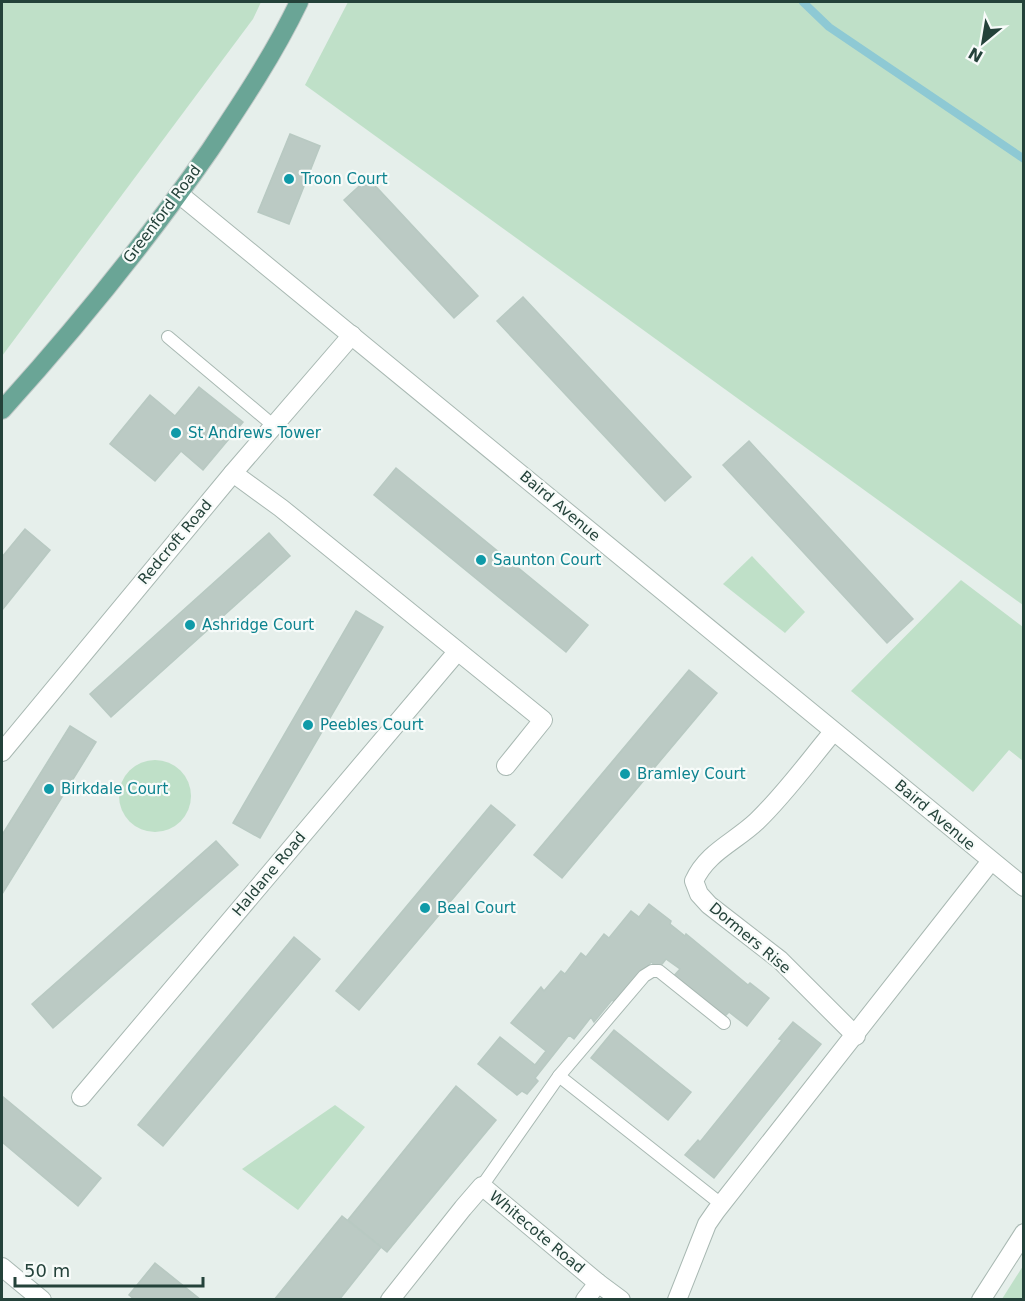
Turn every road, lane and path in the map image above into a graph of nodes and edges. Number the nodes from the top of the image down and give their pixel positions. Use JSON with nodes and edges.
{"nodes":[{"id":1,"x":299,"y":2,"type":"edge"},
{"id":2,"x":179,"y":194,"type":"junction"},
{"id":3,"x":352,"y":335,"type":"junction"},
{"id":4,"x":168,"y":337,"type":"dead end"},
{"id":5,"x":2,"y":410,"type":"edge"},
{"id":6,"x":274,"y":426,"type":"junction"},
{"id":7,"x":233,"y":473,"type":"junction"},
{"id":8,"x":457,"y":652,"type":"junction"},
{"id":9,"x":833,"y":732,"type":"junction"},
{"id":10,"x":2,"y":752,"type":"edge"},
{"id":11,"x":506,"y":766,"type":"dead end"},
{"id":12,"x":992,"y":861,"type":"junction"},
{"id":13,"x":1023,"y":887,"type":"edge"},
{"id":14,"x":724,"y":1023,"type":"dead end"},
{"id":15,"x":856,"y":1036,"type":"junction"},
{"id":16,"x":559,"y":1076,"type":"junction"},
{"id":17,"x":81,"y":1097,"type":"dead end"},
{"id":18,"x":482,"y":1186,"type":"junction"},
{"id":19,"x":721,"y":1204,"type":"junction"},
{"id":20,"x":1023,"y":1233,"type":"edge"},
{"id":21,"x":2,"y":1267,"type":"edge"},
{"id":22,"x":598,"y":1283,"type":"junction"},
{"id":23,"x":42,"y":1299,"type":"edge"},
{"id":24,"x":390,"y":1299,"type":"edge"},
{"id":25,"x":585,"y":1299,"type":"edge"},
{"id":26,"x":621,"y":1299,"type":"edge"},
{"id":27,"x":677,"y":1299,"type":"edge"},
{"id":28,"x":981,"y":1299,"type":"edge"}],
"edges":[{"from":1,"to":2,"type":"main road","name":"Greenford Road"},
{"from":2,"to":3,"type":"street","name":"Baird Avenue"},
{"from":2,"to":5,"type":"main road","name":"Greenford Road"},
{"from":3,"to":6,"type":"street","name":"Redcroft Road"},
{"from":3,"to":9,"type":"street","name":"Baird Avenue"},
{"from":4,"to":6,"type":"lane"},
{"from":6,"to":7,"type":"street","name":"Redcroft Road"},
{"from":7,"to":8,"type":"street"},
{"from":7,"to":10,"type":"street","name":"Redcroft Road"},
{"from":8,"to":11,"type":"street"},
{"from":8,"to":17,"type":"street","name":"Haldane Road"},
{"from":9,"to":12,"type":"street","name":"Baird Avenue"},
{"from":9,"to":15,"type":"street","name":"Dormers Rise"},
{"from":12,"to":13,"type":"street","name":"Baird Avenue"},
{"from":12,"to":15,"type":"street"},
{"from":14,"to":16,"type":"lane"},
{"from":15,"to":19,"type":"street"},
{"from":16,"to":18,"type":"lane"},
{"from":16,"to":19,"type":"lane"},
{"from":18,"to":22,"type":"street","name":"Whitecote Road"},
{"from":18,"to":24,"type":"street","name":"Whitecote Road"},
{"from":19,"to":27,"type":"street"},
{"from":20,"to":28,"type":"street"},
{"from":21,"to":23,"type":"street"},
{"from":22,"to":25,"type":"street"},
{"from":22,"to":26,"type":"street","name":"Whitecote Road"}]}
